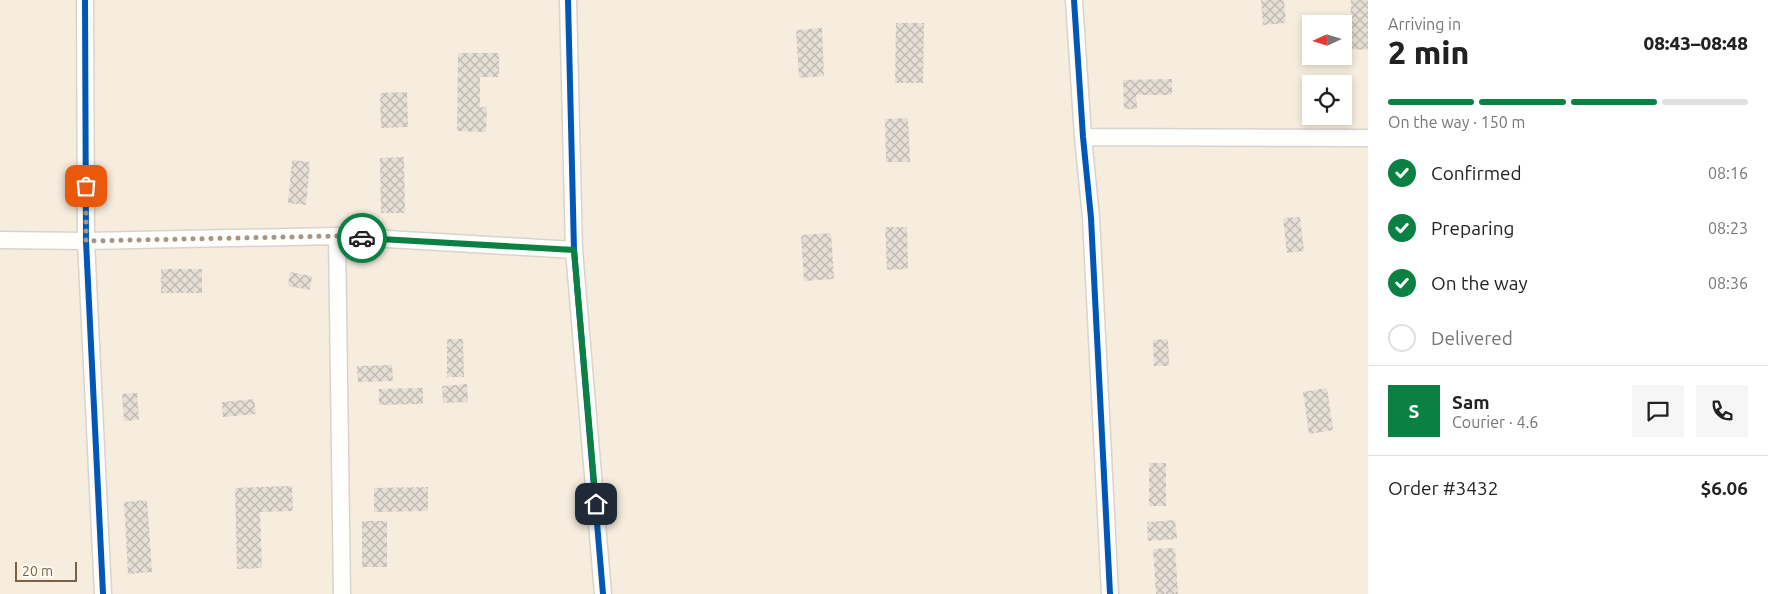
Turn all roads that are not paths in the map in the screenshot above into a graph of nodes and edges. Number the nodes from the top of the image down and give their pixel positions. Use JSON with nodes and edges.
{"nodes":[{"id":1,"x":85,"y":0,"type":"edge"},
{"id":2,"x":568,"y":0,"type":"edge"},
{"id":3,"x":1074,"y":0,"type":"edge"},
{"id":4,"x":1084,"y":137,"type":"junction"},
{"id":5,"x":1368,"y":138,"type":"edge"},
{"id":6,"x":337,"y":236,"type":"junction"},
{"id":7,"x":0,"y":240,"type":"edge"},
{"id":8,"x":86,"y":241,"type":"junction"},
{"id":9,"x":574,"y":250,"type":"junction"},
{"id":10,"x":103,"y":594,"type":"edge"},
{"id":11,"x":342,"y":594,"type":"edge"},
{"id":12,"x":603,"y":594,"type":"edge"},
{"id":13,"x":1110,"y":594,"type":"edge"}],
"edges":[{"from":1,"to":8,"type":"street"},
{"from":2,"to":9,"type":"street"},
{"from":3,"to":4,"type":"street"},
{"from":4,"to":5,"type":"street"},
{"from":4,"to":13,"type":"street"},
{"from":6,"to":8,"type":"street"},
{"from":6,"to":9,"type":"street"},
{"from":6,"to":11,"type":"street"},
{"from":7,"to":8,"type":"street"},
{"from":8,"to":10,"type":"street"},
{"from":9,"to":12,"type":"street"}]}
